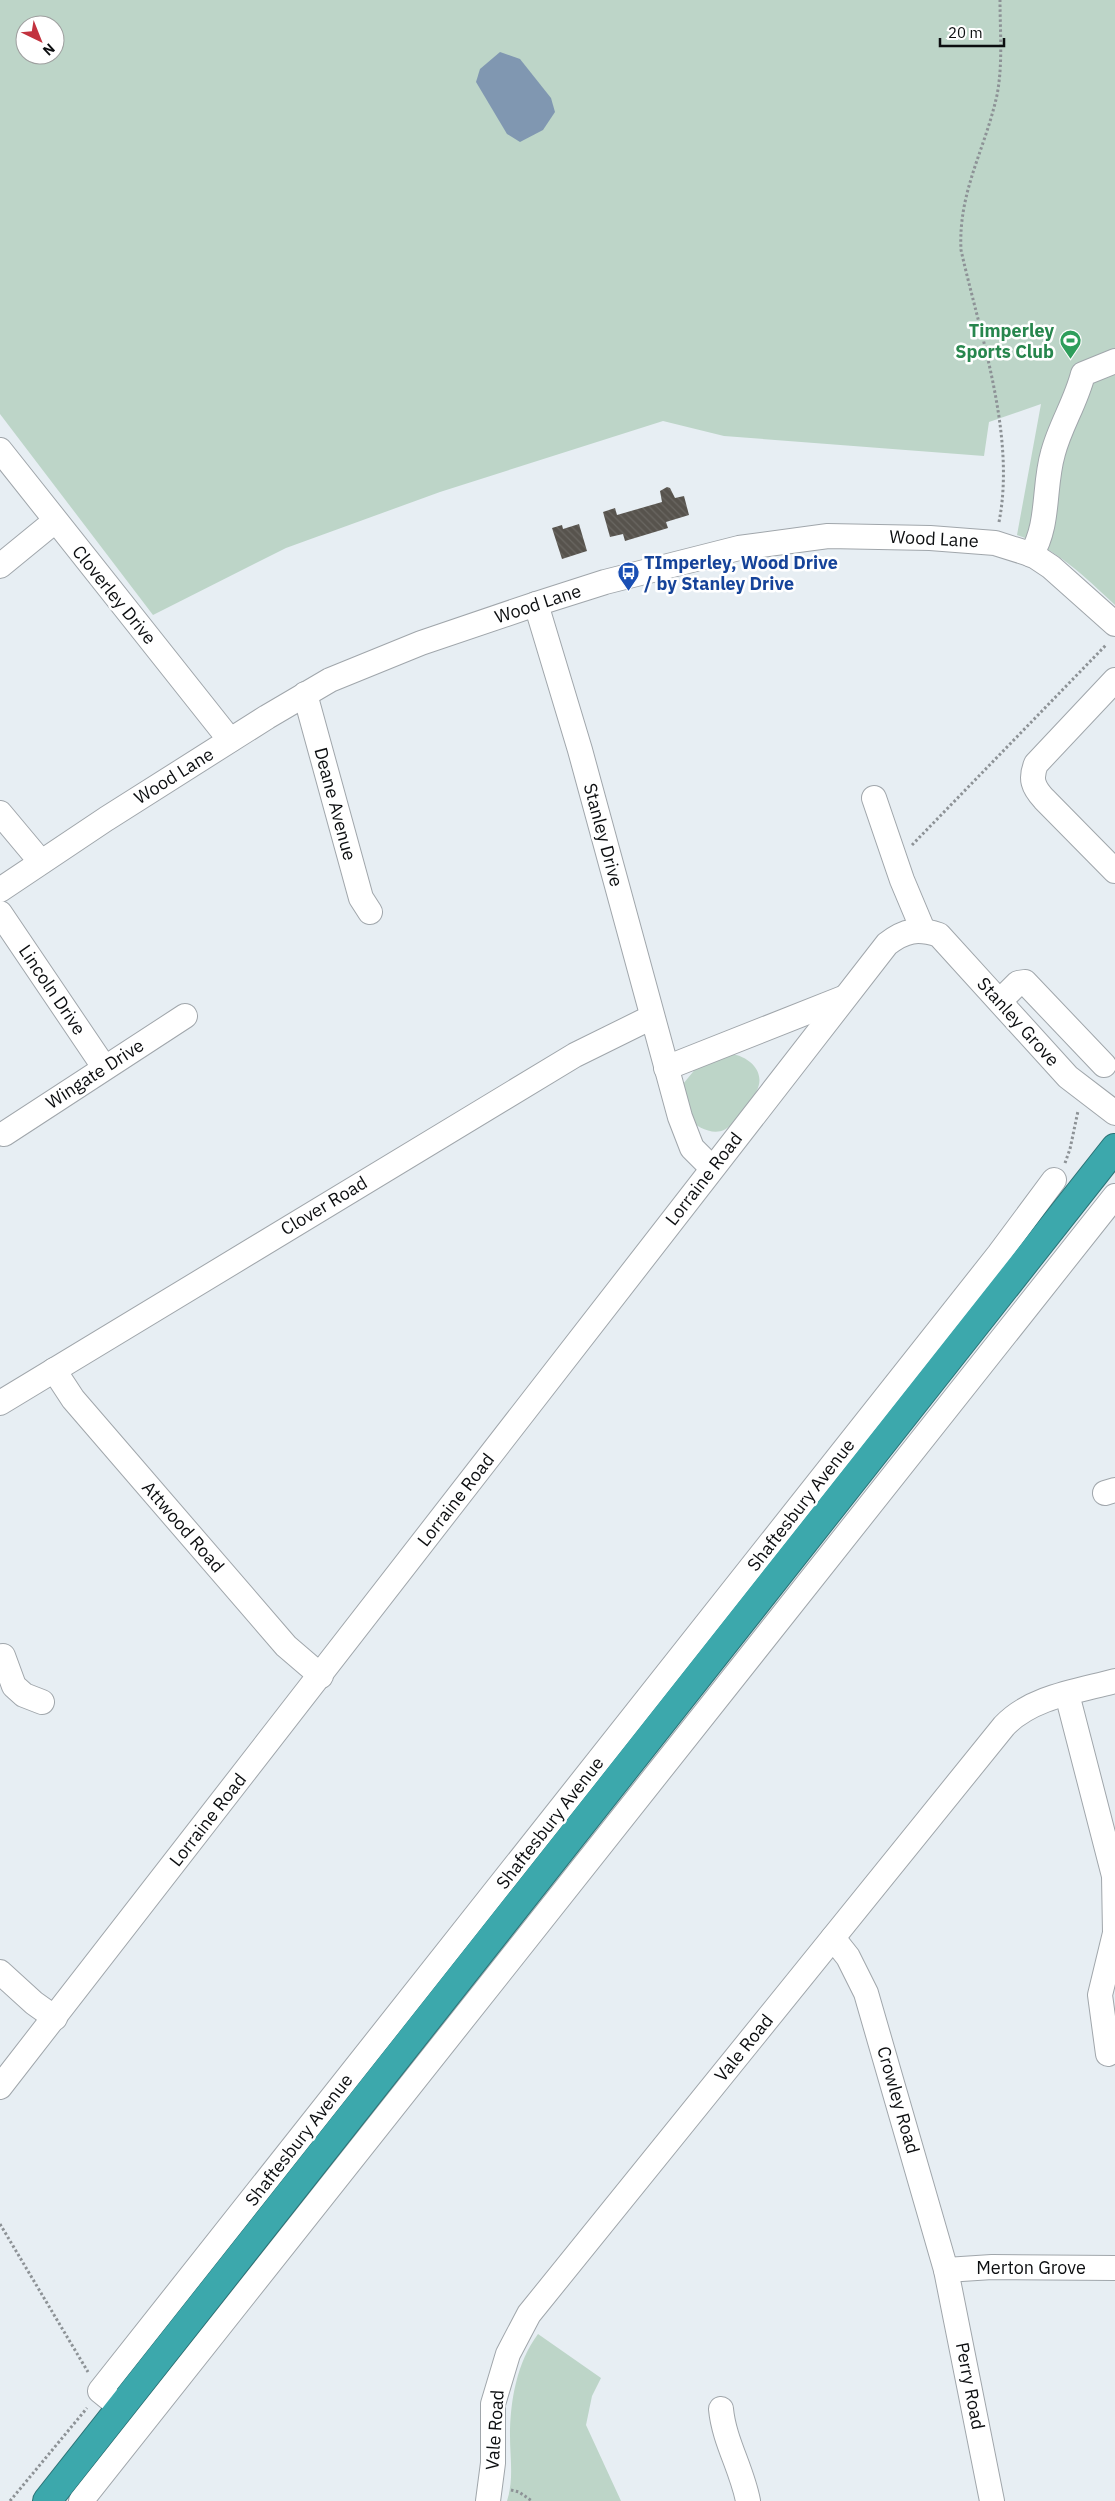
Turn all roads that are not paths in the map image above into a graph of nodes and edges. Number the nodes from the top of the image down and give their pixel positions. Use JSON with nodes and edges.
{"nodes":[{"id":1,"x":1115,"y":361,"type":"edge"},
{"id":2,"x":0,"y":450,"type":"edge"},
{"id":3,"x":55,"y":521,"type":"junction"},
{"id":4,"x":1031,"y":554,"type":"junction"},
{"id":5,"x":0,"y":566,"type":"edge"},
{"id":6,"x":536,"y":604,"type":"junction"},
{"id":7,"x":1112,"y":633,"type":"edge"},
{"id":8,"x":1115,"y":680,"type":"edge"},
{"id":9,"x":305,"y":694,"type":"junction"},
{"id":10,"x":230,"y":740,"type":"junction"},
{"id":11,"x":874,"y":798,"type":"dead end"},
{"id":12,"x":0,"y":812,"type":"edge"},
{"id":13,"x":41,"y":862,"type":"junction"},
{"id":14,"x":1115,"y":871,"type":"edge"},
{"id":15,"x":0,"y":890,"type":"edge"},
{"id":16,"x":370,"y":912,"type":"dead end"},
{"id":17,"x":0,"y":913,"type":"edge"},
{"id":18,"x":923,"y":930,"type":"junction"},
{"id":19,"x":845,"y":997,"type":"junction"},
{"id":20,"x":1000,"y":1001,"type":"junction"},
{"id":21,"x":185,"y":1016,"type":"dead end"},
{"id":22,"x":652,"y":1017,"type":"junction"},
{"id":23,"x":1109,"y":1057,"type":"edge"},
{"id":24,"x":104,"y":1067,"type":"junction"},
{"id":25,"x":666,"y":1068,"type":"junction"},
{"id":26,"x":1085,"y":1092,"type":"junction"},
{"id":27,"x":1115,"y":1113,"type":"edge"},
{"id":28,"x":4,"y":1134,"type":"dead end"},
{"id":29,"x":1115,"y":1148,"type":"edge"},
{"id":30,"x":712,"y":1168,"type":"junction"},
{"id":31,"x":1115,"y":1196,"type":"edge"},
{"id":32,"x":1072,"y":1203,"type":"junction"},
{"id":33,"x":1100,"y":1214,"type":"junction"},
{"id":34,"x":1015,"y":1232,"type":"junction"},
{"id":35,"x":1037,"y":1248,"type":"junction"},
{"id":36,"x":54,"y":1370,"type":"junction"},
{"id":37,"x":0,"y":1403,"type":"edge"},
{"id":38,"x":3,"y":1656,"type":"dead end"},
{"id":39,"x":321,"y":1676,"type":"junction"},
{"id":40,"x":1115,"y":1680,"type":"edge"},
{"id":41,"x":7,"y":1692,"type":"edge"},
{"id":42,"x":1067,"y":1694,"type":"junction"},
{"id":43,"x":42,"y":1702,"type":"dead end"},
{"id":44,"x":833,"y":1938,"type":"junction"},
{"id":45,"x":0,"y":1972,"type":"edge"},
{"id":46,"x":55,"y":2018,"type":"junction"},
{"id":47,"x":1108,"y":2054,"type":"dead end"},
{"id":48,"x":0,"y":2087,"type":"edge"},
{"id":49,"x":288,"y":2197,"type":"junction"},
{"id":50,"x":310,"y":2213,"type":"junction"},
{"id":51,"x":1115,"y":2268,"type":"edge"},
{"id":52,"x":946,"y":2270,"type":"junction"},
{"id":53,"x":721,"y":2407,"type":"dead end"},
{"id":54,"x":121,"y":2408,"type":"junction"},
{"id":55,"x":47,"y":2501,"type":"edge"},
{"id":56,"x":81,"y":2501,"type":"edge"},
{"id":57,"x":488,"y":2501,"type":"edge"},
{"id":58,"x":748,"y":2501,"type":"edge"},
{"id":59,"x":992,"y":2501,"type":"edge"}],
"edges":[{"from":1,"to":4,"type":"street"},
{"from":2,"to":3,"type":"street","name":"Cloverley Drive"},
{"from":3,"to":5,"type":"street"},
{"from":3,"to":10,"type":"street","name":"Cloverley Drive"},
{"from":4,"to":6,"type":"street","name":"Wood Lane"},
{"from":4,"to":7,"type":"street","name":"Wood Lane"},
{"from":6,"to":9,"type":"street","name":"Wood Lane"},
{"from":6,"to":22,"type":"street","name":"Stanley Drive"},
{"from":8,"to":14,"type":"street"},
{"from":9,"to":10,"type":"street","name":"Wood Lane"},
{"from":9,"to":16,"type":"street","name":"Deane Avenue"},
{"from":10,"to":13,"type":"street","name":"Wood Lane"},
{"from":11,"to":18,"type":"street"},
{"from":12,"to":13,"type":"street"},
{"from":13,"to":15,"type":"street","name":"Wood Lane"},
{"from":17,"to":24,"type":"street","name":"Lincoln Drive"},
{"from":18,"to":19,"type":"street","name":"Lorraine Road"},
{"from":18,"to":20,"type":"street","name":"Stanley Grove"},
{"from":19,"to":25,"type":"street"},
{"from":19,"to":30,"type":"street","name":"Lorraine Road"},
{"from":20,"to":23,"type":"street"},
{"from":20,"to":26,"type":"street","name":"Stanley Grove"},
{"from":21,"to":24,"type":"street","name":"Wingate Drive"},
{"from":22,"to":25,"type":"street","name":"Stanley Drive"},
{"from":22,"to":36,"type":"street","name":"Clover Road"},
{"from":23,"to":26,"type":"street"},
{"from":24,"to":28,"type":"street","name":"Wingate Drive"},
{"from":25,"to":30,"type":"street","name":"Stanley Drive"},
{"from":26,"to":27,"type":"street","name":"Stanley Grove"},
{"from":29,"to":32,"type":"highway","name":"Shaftesbury Avenue"},
{"from":30,"to":39,"type":"street","name":"Lorraine Road"},
{"from":31,"to":33,"type":"street"},
{"from":32,"to":33,"type":"street"},
{"from":32,"to":34,"type":"street","name":"Shaftesbury Avenue"},
{"from":32,"to":35,"type":"highway","name":"Shaftesbury Avenue"},
{"from":33,"to":50,"type":"street"},
{"from":34,"to":35,"type":"street"},
{"from":34,"to":54,"type":"street","name":"Shaftesbury Avenue"},
{"from":35,"to":49,"type":"highway","name":"Shaftesbury Avenue"},
{"from":36,"to":37,"type":"street","name":"Clover Road"},
{"from":36,"to":39,"type":"street","name":"Attwood Road"},
{"from":38,"to":41,"type":"street"},
{"from":39,"to":46,"type":"street","name":"Lorraine Road"},
{"from":40,"to":42,"type":"street","name":"Vale Road"},
{"from":41,"to":43,"type":"street"},
{"from":42,"to":44,"type":"street","name":"Vale Road"},
{"from":42,"to":47,"type":"street"},
{"from":44,"to":52,"type":"street","name":"Crowley Road"},
{"from":44,"to":57,"type":"street","name":"Vale Road"},
{"from":45,"to":46,"type":"street"},
{"from":46,"to":48,"type":"street","name":"Lorraine Road"},
{"from":49,"to":50,"type":"street","name":"Shaftesbury Avenue"},
{"from":49,"to":54,"type":"highway","name":"Shaftesbury Avenue"},
{"from":50,"to":56,"type":"street"},
{"from":51,"to":52,"type":"street","name":"Merton Grove"},
{"from":52,"to":59,"type":"street","name":"Perry Road"},
{"from":53,"to":58,"type":"street"},
{"from":54,"to":55,"type":"highway","name":"Shaftesbury Avenue"}]}
